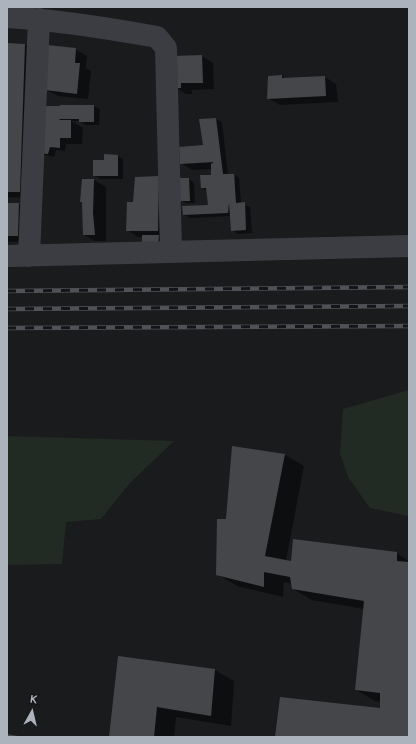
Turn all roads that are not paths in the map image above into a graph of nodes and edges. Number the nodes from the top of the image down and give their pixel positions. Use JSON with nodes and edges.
{"nodes":[{"id":1,"x":7,"y":17,"type":"edge"},
{"id":2,"x":39,"y":19,"type":"junction"},
{"id":3,"x":409,"y":246,"type":"edge"},
{"id":4,"x":171,"y":252,"type":"junction"},
{"id":5,"x":7,"y":256,"type":"edge"},
{"id":6,"x":29,"y":256,"type":"junction"}],
"edges":[{"from":1,"to":2,"type":"street"},
{"from":2,"to":4,"type":"street"},
{"from":2,"to":6,"type":"street"},
{"from":3,"to":4,"type":"street"},
{"from":4,"to":6,"type":"street"},
{"from":5,"to":6,"type":"street"}]}
